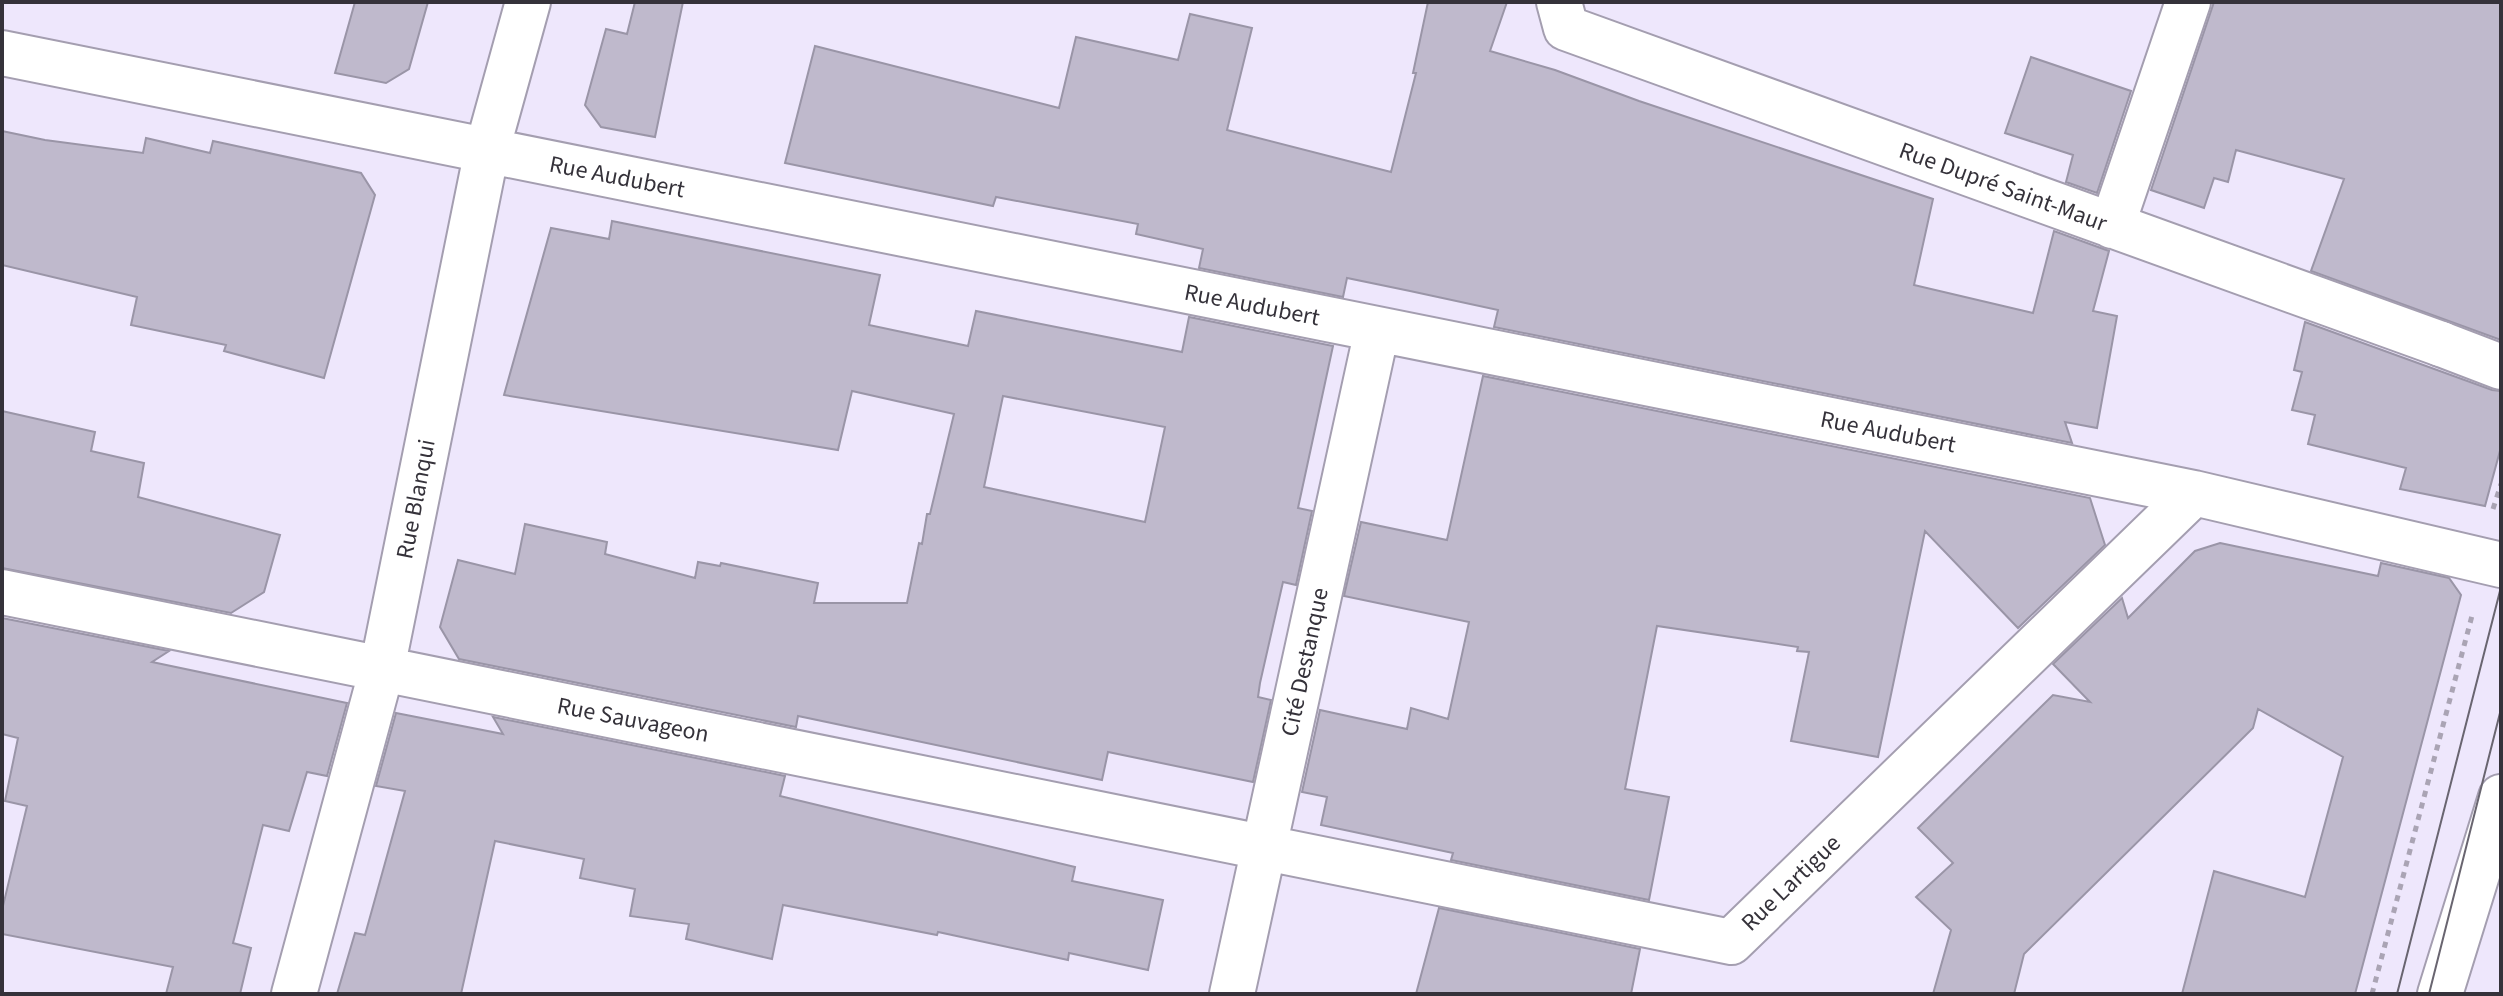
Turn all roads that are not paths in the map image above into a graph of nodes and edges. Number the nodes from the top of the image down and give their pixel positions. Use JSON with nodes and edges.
{"nodes":[{"id":1,"x":528,"y":2,"type":"edge"},
{"id":2,"x":2188,"y":2,"type":"edge"},
{"id":3,"x":1562,"y":15,"type":"edge"},
{"id":4,"x":2,"y":53,"type":"edge"},
{"id":5,"x":487,"y":150,"type":"junction"},
{"id":6,"x":2112,"y":226,"type":"junction"},
{"id":7,"x":1377,"y":330,"type":"junction"},
{"id":8,"x":2501,"y":367,"type":"edge"},
{"id":9,"x":2194,"y":493,"type":"junction"},
{"id":10,"x":2487,"y":561,"type":"edge"},
{"id":11,"x":2,"y":592,"type":"edge"},
{"id":12,"x":382,"y":669,"type":"junction"},
{"id":13,"x":2501,"y":797,"type":"edge"},
{"id":14,"x":1264,"y":848,"type":"junction"},
{"id":15,"x":294,"y":994,"type":"edge"},
{"id":16,"x":1232,"y":994,"type":"edge"},
{"id":17,"x":2440,"y":994,"type":"edge"}],
"edges":[{"from":1,"to":5,"type":"street","name":"Rue Blanqui"},
{"from":2,"to":6,"type":"street"},
{"from":3,"to":6,"type":"street","name":"Rue Dupré Saint-Maur"},
{"from":4,"to":5,"type":"street","name":"Rue Audubert"},
{"from":5,"to":7,"type":"street","name":"Rue Audubert"},
{"from":5,"to":12,"type":"street","name":"Rue Blanqui"},
{"from":6,"to":8,"type":"street","name":"Rue Dupré Saint-Maur"},
{"from":7,"to":9,"type":"street","name":"Rue Audubert"},
{"from":7,"to":14,"type":"street","name":"Cité Destanque"},
{"from":9,"to":10,"type":"street","name":"Rue Audubert"},
{"from":9,"to":14,"type":"street","name":"Rue Lartigue"},
{"from":11,"to":12,"type":"street","name":"Rue Sauvageon"},
{"from":12,"to":14,"type":"street","name":"Rue Sauvageon"},
{"from":12,"to":15,"type":"street","name":"Rue Blanqui"},
{"from":13,"to":17,"type":"street"},
{"from":14,"to":16,"type":"street","name":"Cité Destanque"}]}
